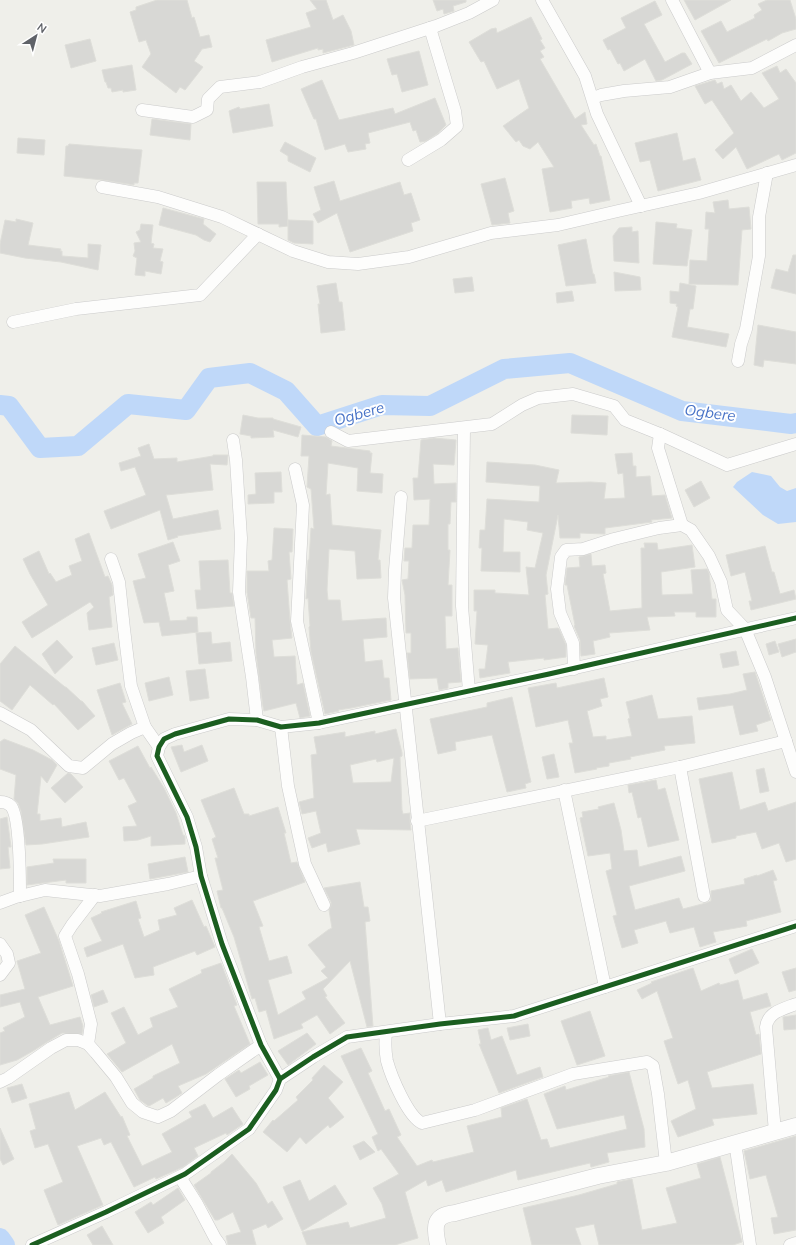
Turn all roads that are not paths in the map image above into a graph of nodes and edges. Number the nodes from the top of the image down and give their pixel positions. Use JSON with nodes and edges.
{"nodes":[{"id":1,"x":493,"y":0,"type":"edge"},
{"id":2,"x":542,"y":0,"type":"edge"},
{"id":3,"x":672,"y":0,"type":"edge"},
{"id":4,"x":430,"y":28,"type":"junction"},
{"id":5,"x":796,"y":45,"type":"edge"},
{"id":6,"x":710,"y":73,"type":"junction"},
{"id":7,"x":592,"y":98,"type":"junction"},
{"id":8,"x":142,"y":110,"type":"dead end"},
{"id":9,"x":408,"y":160,"type":"dead end"},
{"id":10,"x":796,"y":165,"type":"edge"},
{"id":11,"x":767,"y":173,"type":"junction"},
{"id":12,"x":102,"y":187,"type":"dead end"},
{"id":13,"x":641,"y":206,"type":"junction"},
{"id":14,"x":258,"y":234,"type":"junction"},
{"id":15,"x":13,"y":322,"type":"dead end"},
{"id":16,"x":738,"y":361,"type":"dead end"},
{"id":17,"x":464,"y":428,"type":"junction"},
{"id":18,"x":331,"y":432,"type":"dead end"},
{"id":19,"x":660,"y":434,"type":"junction"},
{"id":20,"x":233,"y":440,"type":"dead end"},
{"id":21,"x":796,"y":444,"type":"edge"},
{"id":22,"x":295,"y":469,"type":"dead end"},
{"id":23,"x":401,"y":497,"type":"dead end"},
{"id":24,"x":682,"y":525,"type":"junction"},
{"id":25,"x":111,"y":559,"type":"dead end"},
{"id":26,"x":796,"y":618,"type":"edge"},
{"id":27,"x":745,"y":629,"type":"junction"},
{"id":28,"x":574,"y":669,"type":"junction"},
{"id":29,"x":469,"y":691,"type":"junction"},
{"id":30,"x":405,"y":704,"type":"junction"},
{"id":31,"x":0,"y":713,"type":"edge"},
{"id":32,"x":257,"y":720,"type":"junction"},
{"id":33,"x":319,"y":723,"type":"junction"},
{"id":34,"x":145,"y":727,"type":"junction"},
{"id":35,"x":280,"y":727,"type":"junction"},
{"id":36,"x":786,"y":742,"type":"junction"},
{"id":37,"x":159,"y":747,"type":"junction"},
{"id":38,"x":680,"y":766,"type":"junction"},
{"id":39,"x":796,"y":772,"type":"edge"},
{"id":40,"x":564,"y":790,"type":"junction"},
{"id":41,"x":0,"y":802,"type":"edge"},
{"id":42,"x":417,"y":821,"type":"junction"},
{"id":43,"x":201,"y":876,"type":"junction"},
{"id":44,"x":95,"y":895,"type":"junction"},
{"id":45,"x":20,"y":896,"type":"junction"},
{"id":46,"x":704,"y":896,"type":"dead end"},
{"id":47,"x":0,"y":903,"type":"edge"},
{"id":48,"x":324,"y":905,"type":"dead end"},
{"id":49,"x":796,"y":926,"type":"edge"},
{"id":50,"x":0,"y":944,"type":"edge"},
{"id":51,"x":0,"y":975,"type":"edge"},
{"id":52,"x":605,"y":987,"type":"junction"},
{"id":53,"x":796,"y":1004,"type":"edge"},
{"id":54,"x":440,"y":1024,"type":"junction"},
{"id":55,"x":386,"y":1032,"type":"junction"},
{"id":56,"x":88,"y":1044,"type":"junction"},
{"id":57,"x":261,"y":1045,"type":"junction"},
{"id":58,"x":280,"y":1079,"type":"junction"},
{"id":59,"x":0,"y":1082,"type":"edge"},
{"id":60,"x":796,"y":1126,"type":"edge"},
{"id":61,"x":775,"y":1132,"type":"junction"},
{"id":62,"x":735,"y":1142,"type":"junction"},
{"id":63,"x":666,"y":1163,"type":"junction"},
{"id":64,"x":180,"y":1177,"type":"junction"},
{"id":65,"x":796,"y":1243,"type":"edge"},
{"id":66,"x":32,"y":1245,"type":"edge"},
{"id":67,"x":220,"y":1245,"type":"edge"},
{"id":68,"x":438,"y":1245,"type":"edge"},
{"id":69,"x":750,"y":1245,"type":"edge"},
{"id":70,"x":790,"y":1245,"type":"edge"}],
"edges":[{"from":1,"to":4,"type":"street"},
{"from":2,"to":7,"type":"street"},
{"from":3,"to":6,"type":"street"},
{"from":4,"to":8,"type":"street"},
{"from":4,"to":9,"type":"street"},
{"from":5,"to":6,"type":"street"},
{"from":6,"to":7,"type":"street"},
{"from":7,"to":13,"type":"street"},
{"from":10,"to":11,"type":"street"},
{"from":11,"to":13,"type":"street"},
{"from":11,"to":16,"type":"street"},
{"from":12,"to":14,"type":"street"},
{"from":13,"to":14,"type":"street"},
{"from":14,"to":15,"type":"street"},
{"from":17,"to":18,"type":"street"},
{"from":17,"to":19,"type":"street"},
{"from":17,"to":29,"type":"street"},
{"from":19,"to":21,"type":"street"},
{"from":19,"to":24,"type":"street"},
{"from":20,"to":32,"type":"street"},
{"from":22,"to":33,"type":"street"},
{"from":23,"to":30,"type":"street"},
{"from":24,"to":27,"type":"street"},
{"from":24,"to":28,"type":"street"},
{"from":25,"to":34,"type":"street"},
{"from":26,"to":27,"type":"street"},
{"from":27,"to":28,"type":"street"},
{"from":27,"to":36,"type":"street"},
{"from":28,"to":29,"type":"street"},
{"from":29,"to":30,"type":"street"},
{"from":30,"to":33,"type":"street"},
{"from":30,"to":42,"type":"street"},
{"from":31,"to":34,"type":"street"},
{"from":32,"to":35,"type":"street"},
{"from":32,"to":37,"type":"street"},
{"from":33,"to":35,"type":"street"},
{"from":34,"to":37,"type":"street"},
{"from":35,"to":48,"type":"street"},
{"from":36,"to":38,"type":"street"},
{"from":36,"to":39,"type":"street"},
{"from":37,"to":43,"type":"street"},
{"from":38,"to":40,"type":"street"},
{"from":38,"to":46,"type":"street"},
{"from":40,"to":42,"type":"street"},
{"from":40,"to":52,"type":"street"},
{"from":41,"to":45,"type":"street"},
{"from":42,"to":54,"type":"street"},
{"from":43,"to":44,"type":"street"},
{"from":43,"to":57,"type":"street"},
{"from":44,"to":45,"type":"street"},
{"from":44,"to":56,"type":"street"},
{"from":45,"to":47,"type":"street"},
{"from":49,"to":52,"type":"street"},
{"from":50,"to":51,"type":"street"},
{"from":52,"to":54,"type":"street"},
{"from":53,"to":61,"type":"street"},
{"from":54,"to":55,"type":"street"},
{"from":55,"to":58,"type":"street"},
{"from":55,"to":63,"type":"street"},
{"from":56,"to":57,"type":"street"},
{"from":56,"to":59,"type":"street"},
{"from":57,"to":58,"type":"street"},
{"from":58,"to":64,"type":"street"},
{"from":60,"to":61,"type":"street"},
{"from":61,"to":62,"type":"street"},
{"from":62,"to":63,"type":"street"},
{"from":62,"to":69,"type":"street"},
{"from":63,"to":68,"type":"street"},
{"from":64,"to":66,"type":"street"},
{"from":64,"to":67,"type":"street"},
{"from":65,"to":70,"type":"street"}]}
